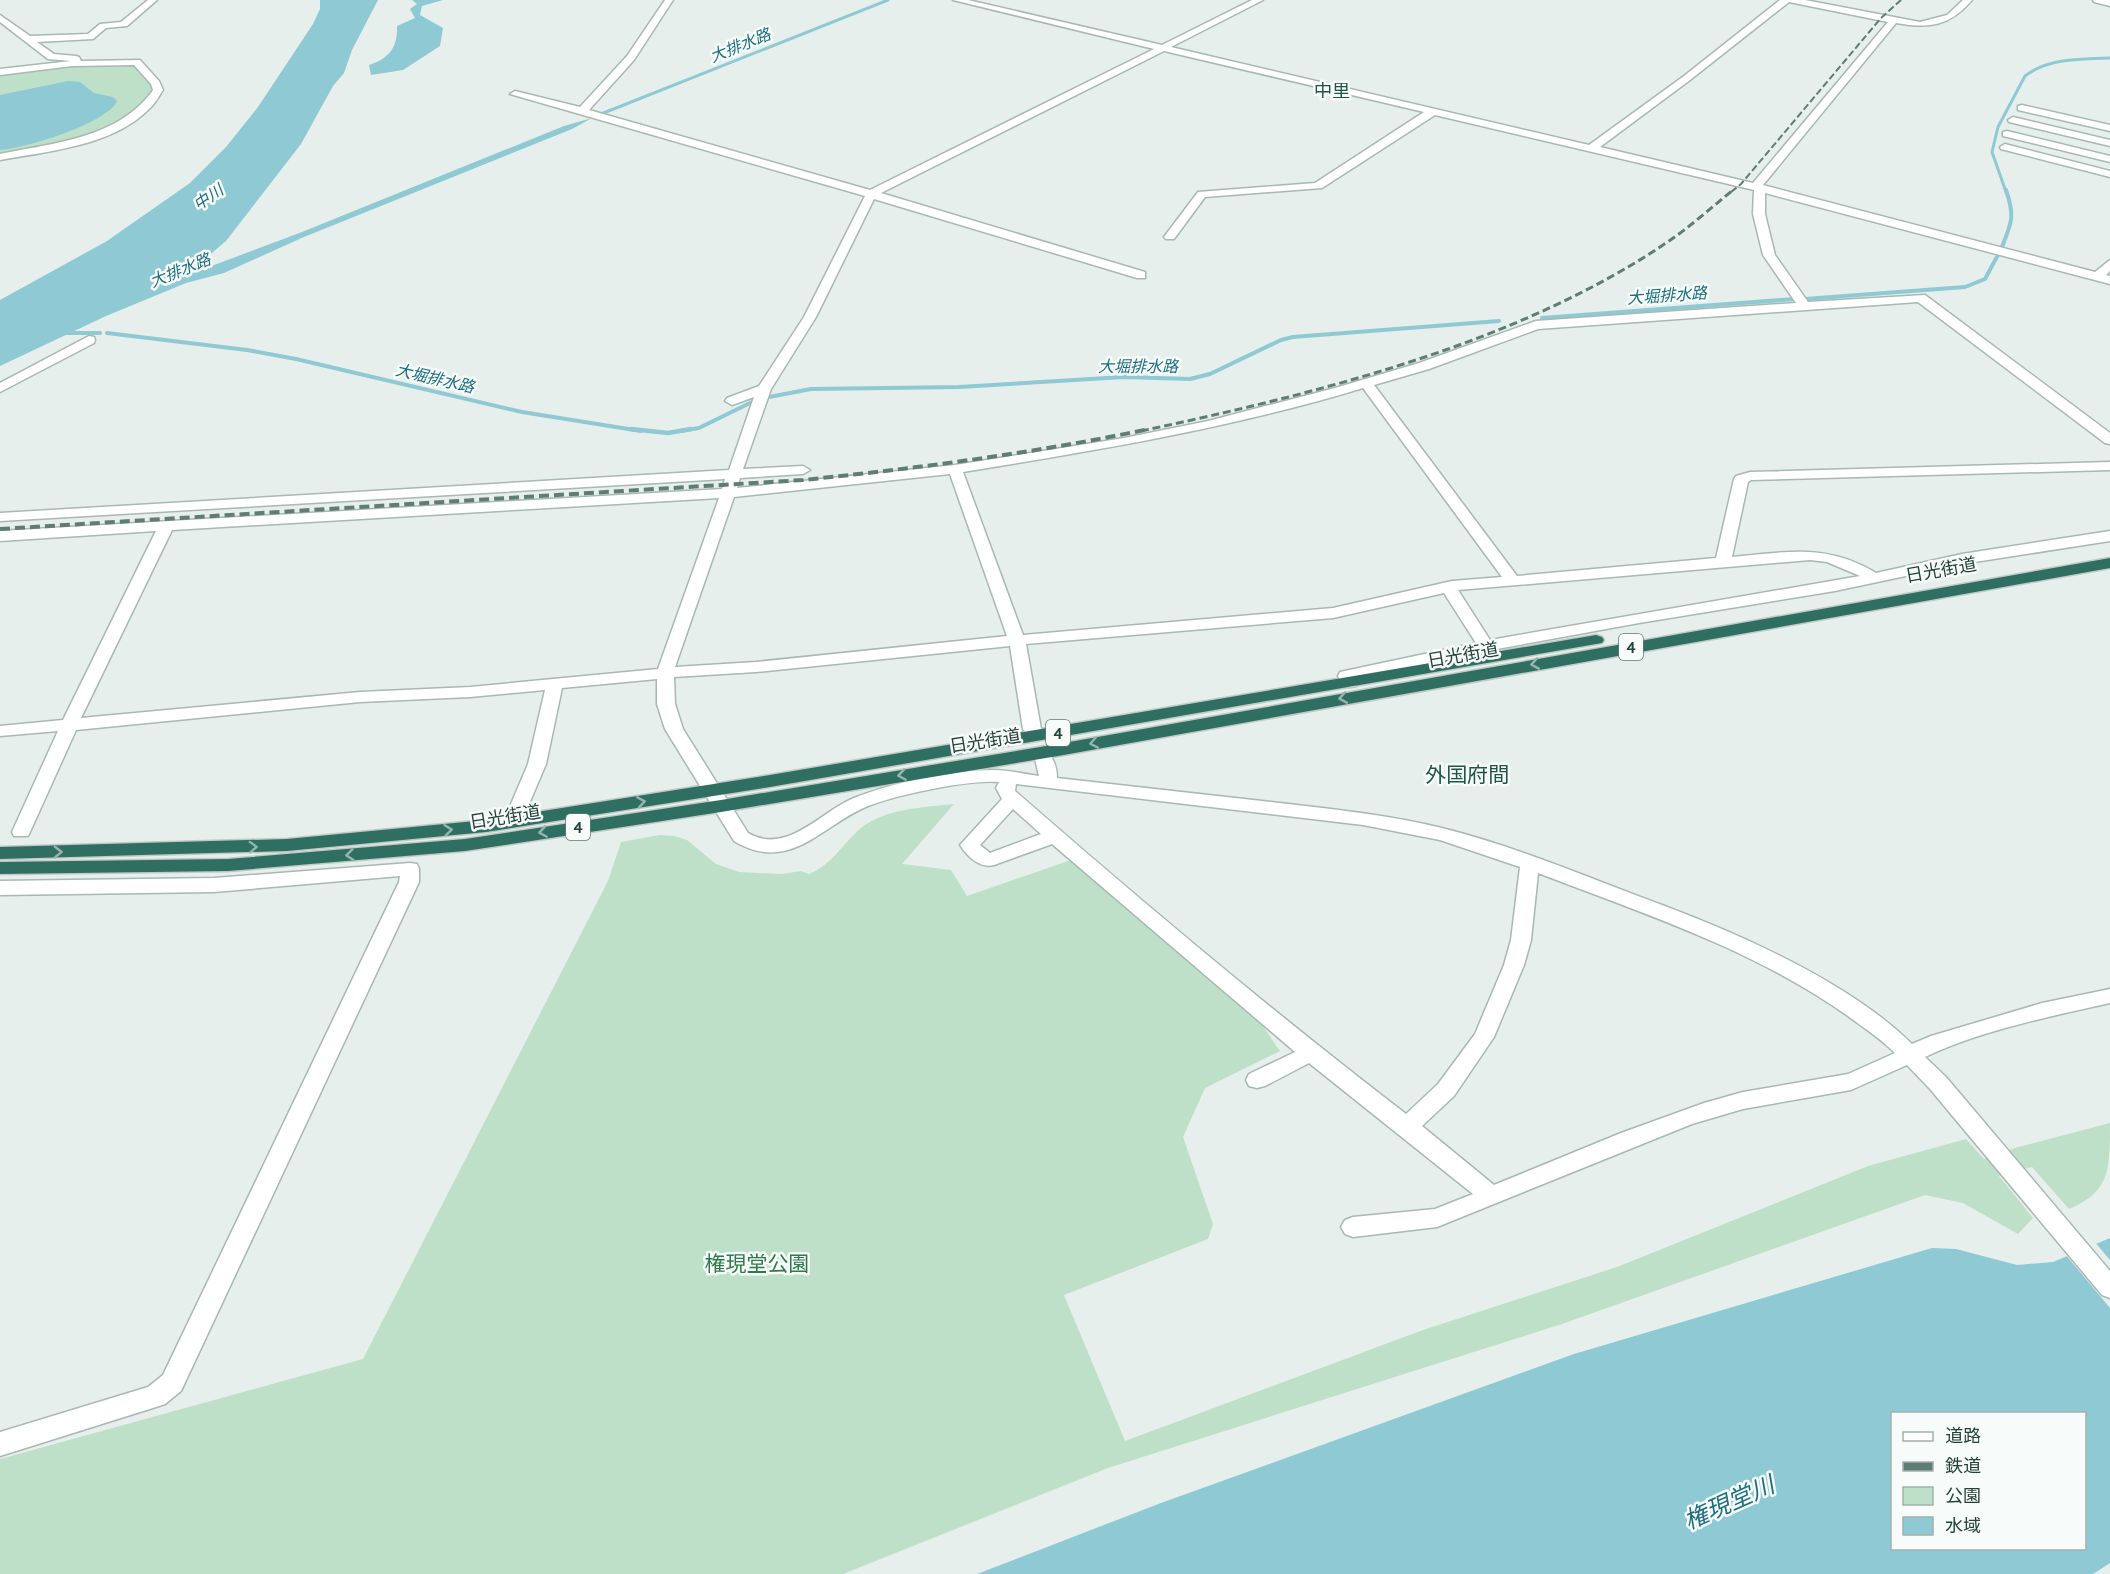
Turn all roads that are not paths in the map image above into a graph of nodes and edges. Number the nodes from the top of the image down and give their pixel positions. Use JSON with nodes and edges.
{"nodes":[{"id":1,"x":153,"y":0,"type":"edge"},
{"id":2,"x":669,"y":0,"type":"edge"},
{"id":3,"x":957,"y":0,"type":"edge"},
{"id":4,"x":1259,"y":0,"type":"edge"},
{"id":5,"x":1786,"y":0,"type":"edge"},
{"id":6,"x":1791,"y":0,"type":"edge"},
{"id":7,"x":1968,"y":0,"type":"edge"},
{"id":8,"x":2097,"y":0,"type":"edge"},
{"id":9,"x":2110,"y":3,"type":"edge"},
{"id":10,"x":0,"y":18,"type":"edge"},
{"id":11,"x":1894,"y":20,"type":"junction"},
{"id":12,"x":28,"y":39,"type":"junction"},
{"id":13,"x":1161,"y":48,"type":"junction"},
{"id":14,"x":76,"y":64,"type":"junction"},
{"id":15,"x":0,"y":72,"type":"edge"},
{"id":16,"x":515,"y":94,"type":"dead end"},
{"id":17,"x":2022,"y":108,"type":"dead end"},
{"id":18,"x":585,"y":111,"type":"junction"},
{"id":19,"x":1432,"y":112,"type":"junction"},
{"id":20,"x":2013,"y":120,"type":"dead end"},
{"id":21,"x":2110,"y":128,"type":"edge"},
{"id":22,"x":2007,"y":134,"type":"dead end"},
{"id":23,"x":2110,"y":143,"type":"edge"},
{"id":24,"x":2005,"y":147,"type":"dead end"},
{"id":25,"x":1592,"y":148,"type":"junction"},
{"id":26,"x":0,"y":157,"type":"edge"},
{"id":27,"x":2110,"y":159,"type":"edge"},
{"id":28,"x":2110,"y":174,"type":"edge"},
{"id":29,"x":1758,"y":188,"type":"junction"},
{"id":30,"x":871,"y":194,"type":"junction"},
{"id":31,"x":1170,"y":237,"type":"dead end"},
{"id":32,"x":2110,"y":264,"type":"edge"},
{"id":33,"x":1141,"y":275,"type":"dead end"},
{"id":34,"x":2097,"y":277,"type":"junction"},
{"id":35,"x":2110,"y":280,"type":"edge"},
{"id":36,"x":1804,"y":305,"type":"junction"},
{"id":37,"x":89,"y":340,"type":"dead end"},
{"id":38,"x":1366,"y":383,"type":"junction"},
{"id":39,"x":0,"y":388,"type":"edge"},
{"id":40,"x":764,"y":389,"type":"junction"},
{"id":41,"x":732,"y":401,"type":"dead end"},
{"id":42,"x":2110,"y":440,"type":"edge"},
{"id":43,"x":2110,"y":466,"type":"edge"},
{"id":44,"x":955,"y":469,"type":"junction"},
{"id":45,"x":802,"y":470,"type":"dead end"},
{"id":46,"x":735,"y":474,"type":"junction"},
{"id":47,"x":727,"y":493,"type":"junction"},
{"id":48,"x":0,"y":517,"type":"edge"},
{"id":49,"x":166,"y":527,"type":"junction"},
{"id":50,"x":0,"y":536,"type":"edge"},
{"id":51,"x":2110,"y":536,"type":"edge"},
{"id":52,"x":2110,"y":554,"type":"edge"},
{"id":53,"x":1723,"y":563,"type":"junction"},
{"id":54,"x":2110,"y":563,"type":"edge"},
{"id":55,"x":1874,"y":578,"type":"junction"},
{"id":56,"x":1513,"y":581,"type":"junction"},
{"id":57,"x":1448,"y":587,"type":"junction"},
{"id":58,"x":1017,"y":640,"type":"junction"},
{"id":59,"x":1486,"y":646,"type":"junction"},
{"id":60,"x":665,"y":673,"type":"junction"},
{"id":61,"x":1350,"y":682,"type":"junction"},
{"id":62,"x":554,"y":685,"type":"junction"},
{"id":63,"x":70,"y":723,"type":"junction"},
{"id":64,"x":1032,"y":729,"type":"dead end"},
{"id":65,"x":0,"y":731,"type":"edge"},
{"id":66,"x":1044,"y":759,"type":"dead end"},
{"id":67,"x":1048,"y":784,"type":"junction"},
{"id":68,"x":1011,"y":789,"type":"junction"},
{"id":69,"x":717,"y":798,"type":"junction"},
{"id":70,"x":520,"y":804,"type":"dead end"},
{"id":71,"x":21,"y":832,"type":"dead end"},
{"id":72,"x":1055,"y":836,"type":"junction"},
{"id":73,"x":0,"y":853,"type":"edge"},
{"id":74,"x":1530,"y":862,"type":"junction"},
{"id":75,"x":0,"y":868,"type":"edge"},
{"id":76,"x":0,"y":888,"type":"edge"},
{"id":77,"x":2110,"y":996,"type":"edge"},
{"id":78,"x":1311,"y":1053,"type":"junction"},
{"id":79,"x":1912,"y":1055,"type":"junction"},
{"id":80,"x":1257,"y":1080,"type":"dead end"},
{"id":81,"x":1406,"y":1128,"type":"junction"},
{"id":82,"x":1491,"y":1196,"type":"junction"},
{"id":83,"x":1353,"y":1227,"type":"dead end"},
{"id":84,"x":2110,"y":1288,"type":"edge"},
{"id":85,"x":0,"y":1444,"type":"edge"}],
"edges":[{"from":1,"to":12,"type":"street"},
{"from":2,"to":18,"type":"street"},
{"from":3,"to":13,"type":"street"},
{"from":4,"to":13,"type":"street"},
{"from":5,"to":25,"type":"street"},
{"from":6,"to":11,"type":"street"},
{"from":7,"to":11,"type":"street"},
{"from":8,"to":9,"type":"street"},
{"from":10,"to":12,"type":"street"},
{"from":11,"to":29,"type":"street"},
{"from":12,"to":14,"type":"street"},
{"from":13,"to":19,"type":"street"},
{"from":13,"to":30,"type":"street"},
{"from":14,"to":15,"type":"street"},
{"from":14,"to":26,"type":"street"},
{"from":16,"to":18,"type":"street"},
{"from":17,"to":21,"type":"street"},
{"from":18,"to":30,"type":"street"},
{"from":19,"to":25,"type":"street"},
{"from":19,"to":31,"type":"street"},
{"from":20,"to":23,"type":"street"},
{"from":22,"to":27,"type":"street"},
{"from":24,"to":28,"type":"street"},
{"from":25,"to":29,"type":"street"},
{"from":29,"to":34,"type":"street"},
{"from":29,"to":36,"type":"street"},
{"from":30,"to":33,"type":"street"},
{"from":30,"to":40,"type":"street"},
{"from":32,"to":34,"type":"street"},
{"from":34,"to":35,"type":"street"},
{"from":36,"to":38,"type":"street"},
{"from":36,"to":42,"type":"street"},
{"from":37,"to":39,"type":"street"},
{"from":38,"to":44,"type":"street"},
{"from":38,"to":56,"type":"street"},
{"from":40,"to":41,"type":"street"},
{"from":40,"to":46,"type":"street"},
{"from":43,"to":53,"type":"street"},
{"from":44,"to":47,"type":"street"},
{"from":44,"to":58,"type":"street"},
{"from":45,"to":46,"type":"street"},
{"from":46,"to":47,"type":"street"},
{"from":46,"to":48,"type":"street"},
{"from":47,"to":49,"type":"street"},
{"from":47,"to":60,"type":"street"},
{"from":49,"to":50,"type":"street"},
{"from":49,"to":63,"type":"street"},
{"from":51,"to":55,"type":"street"},
{"from":52,"to":61,"type":"highway","name":"日光街道","number":"4"},
{"from":53,"to":55,"type":"street"},
{"from":53,"to":56,"type":"street"},
{"from":54,"to":69,"type":"highway","name":"日光街道","number":"4","one_way":true},
{"from":55,"to":59,"type":"street"},
{"from":56,"to":57,"type":"street"},
{"from":57,"to":58,"type":"street"},
{"from":57,"to":59,"type":"street"},
{"from":58,"to":60,"type":"street"},
{"from":58,"to":64,"type":"street"},
{"from":59,"to":61,"type":"street"},
{"from":60,"to":62,"type":"street"},
{"from":60,"to":69,"type":"street"},
{"from":61,"to":69,"type":"highway","name":"日光街道","number":"4"},
{"from":62,"to":63,"type":"street"},
{"from":62,"to":70,"type":"street"},
{"from":63,"to":65,"type":"street"},
{"from":63,"to":71,"type":"street"},
{"from":66,"to":67,"type":"street"},
{"from":67,"to":68,"type":"street"},
{"from":67,"to":74,"type":"street"},
{"from":68,"to":69,"type":"street"},
{"from":68,"to":72,"type":"street"},
{"from":68,"to":72,"type":"street"},
{"from":73,"to":69,"type":"highway","name":"日光街道","number":"4","one_way":true},
{"from":69,"to":75,"type":"highway","name":"日光街道","number":"4","one_way":true},
{"from":72,"to":78,"type":"street"},
{"from":74,"to":79,"type":"street"},
{"from":74,"to":81,"type":"street"},
{"from":76,"to":85,"type":"street"},
{"from":77,"to":79,"type":"street"},
{"from":78,"to":80,"type":"street"},
{"from":78,"to":81,"type":"street"},
{"from":79,"to":82,"type":"street"},
{"from":79,"to":84,"type":"street"},
{"from":81,"to":82,"type":"street"},
{"from":82,"to":83,"type":"street"}]}
